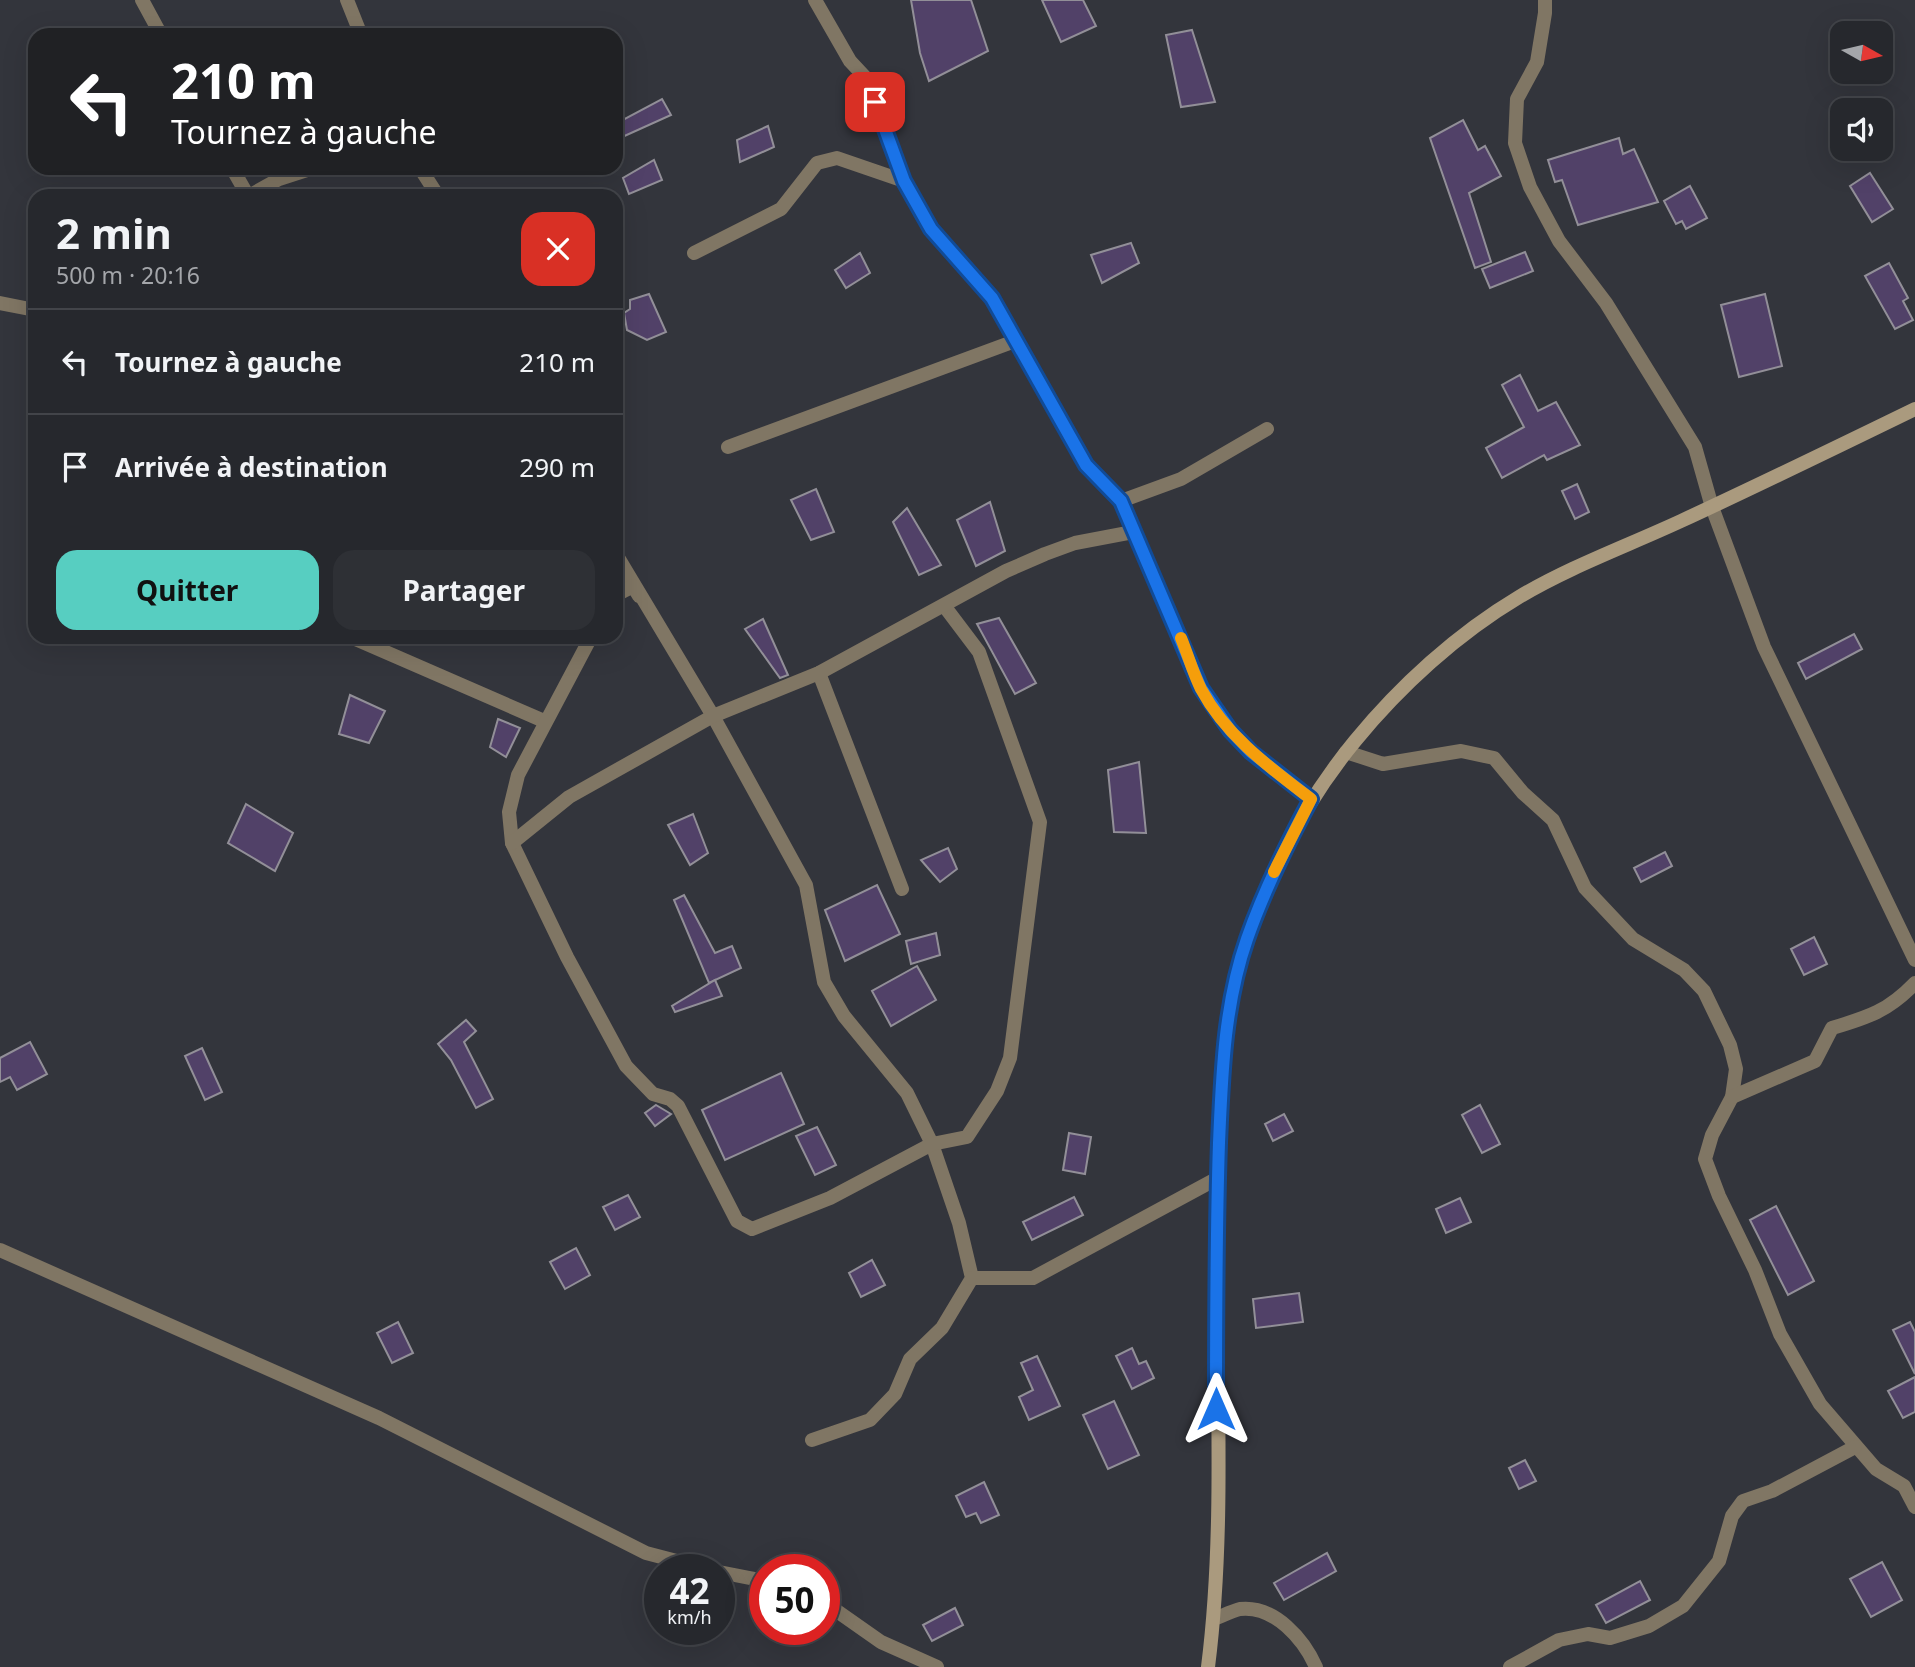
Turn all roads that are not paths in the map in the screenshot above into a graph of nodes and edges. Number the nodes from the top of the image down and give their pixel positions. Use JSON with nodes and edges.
{"nodes":[{"id":1,"x":142,"y":0,"type":"edge"},
{"id":2,"x":347,"y":0,"type":"edge"},
{"id":3,"x":816,"y":0,"type":"edge"},
{"id":4,"x":1545,"y":0,"type":"edge"},
{"id":5,"x":156,"y":28,"type":"edge"},
{"id":6,"x":358,"y":28,"type":"edge"},
{"id":7,"x":291,"y":175,"type":"edge"},
{"id":8,"x":904,"y":181,"type":"junction"},
{"id":9,"x":261,"y":189,"type":"edge"},
{"id":10,"x":694,"y":253,"type":"dead end"},
{"id":11,"x":0,"y":303,"type":"edge"},
{"id":12,"x":28,"y":309,"type":"edge"},
{"id":13,"x":1015,"y":341,"type":"junction"},
{"id":14,"x":1915,"y":409,"type":"edge"},
{"id":15,"x":1267,"y":429,"type":"dead end"},
{"id":16,"x":728,"y":447,"type":"dead end"},
{"id":17,"x":1121,"y":501,"type":"junction"},
{"id":18,"x":1712,"y":507,"type":"junction"},
{"id":19,"x":1133,"y":532,"type":"junction"},
{"id":20,"x":623,"y":566,"type":"edge"},
{"id":21,"x":623,"y":591,"type":"edge"},
{"id":22,"x":945,"y":607,"type":"junction"},
{"id":23,"x":367,"y":644,"type":"edge"},
{"id":24,"x":587,"y":644,"type":"edge"},
{"id":25,"x":819,"y":673,"type":"junction"},
{"id":26,"x":713,"y":716,"type":"junction"},
{"id":27,"x":544,"y":721,"type":"junction"},
{"id":28,"x":1346,"y":752,"type":"junction"},
{"id":29,"x":1311,"y":799,"type":"junction"},
{"id":30,"x":512,"y":843,"type":"junction"},
{"id":31,"x":902,"y":889,"type":"dead end"},
{"id":32,"x":1915,"y":960,"type":"edge"},
{"id":33,"x":1915,"y":983,"type":"edge"},
{"id":34,"x":1732,"y":1097,"type":"junction"},
{"id":35,"x":932,"y":1144,"type":"junction"},
{"id":36,"x":1218,"y":1178,"type":"junction"},
{"id":37,"x":0,"y":1250,"type":"edge"},
{"id":38,"x":972,"y":1278,"type":"junction"},
{"id":39,"x":812,"y":1440,"type":"dead end"},
{"id":40,"x":1855,"y":1447,"type":"junction"},
{"id":41,"x":1915,"y":1507,"type":"edge"},
{"id":42,"x":650,"y":1554,"type":"edge"},
{"id":43,"x":840,"y":1613,"type":"edge"},
{"id":44,"x":1214,"y":1619,"type":"junction"},
{"id":45,"x":937,"y":1667,"type":"edge"},
{"id":46,"x":1208,"y":1667,"type":"edge"},
{"id":47,"x":1316,"y":1667,"type":"edge"},
{"id":48,"x":1510,"y":1667,"type":"edge"}],
"edges":[{"from":1,"to":5,"type":"street"},
{"from":2,"to":6,"type":"street"},
{"from":3,"to":8,"type":"street"},
{"from":4,"to":18,"type":"street"},
{"from":7,"to":9,"type":"street"},
{"from":8,"to":10,"type":"street"},
{"from":8,"to":13,"type":"street"},
{"from":11,"to":12,"type":"street"},
{"from":13,"to":16,"type":"street"},
{"from":13,"to":17,"type":"street"},
{"from":14,"to":18,"type":"main road"},
{"from":15,"to":17,"type":"street"},
{"from":17,"to":19,"type":"street"},
{"from":18,"to":28,"type":"main road"},
{"from":18,"to":32,"type":"street"},
{"from":19,"to":22,"type":"street"},
{"from":19,"to":29,"type":"street"},
{"from":20,"to":26,"type":"street"},
{"from":21,"to":26,"type":"street"},
{"from":22,"to":25,"type":"street"},
{"from":22,"to":35,"type":"street"},
{"from":23,"to":27,"type":"street"},
{"from":24,"to":27,"type":"street"},
{"from":25,"to":26,"type":"street"},
{"from":25,"to":31,"type":"street"},
{"from":26,"to":30,"type":"street"},
{"from":26,"to":35,"type":"street"},
{"from":27,"to":30,"type":"street"},
{"from":28,"to":29,"type":"main road"},
{"from":28,"to":34,"type":"street"},
{"from":29,"to":36,"type":"main road"},
{"from":30,"to":35,"type":"street"},
{"from":33,"to":34,"type":"street"},
{"from":34,"to":40,"type":"street"},
{"from":35,"to":38,"type":"street"},
{"from":36,"to":38,"type":"street"},
{"from":36,"to":44,"type":"main road"},
{"from":37,"to":42,"type":"street"},
{"from":38,"to":39,"type":"street"},
{"from":40,"to":41,"type":"street"},
{"from":40,"to":48,"type":"street"},
{"from":43,"to":45,"type":"street"},
{"from":44,"to":46,"type":"main road"},
{"from":44,"to":47,"type":"street"}]}
